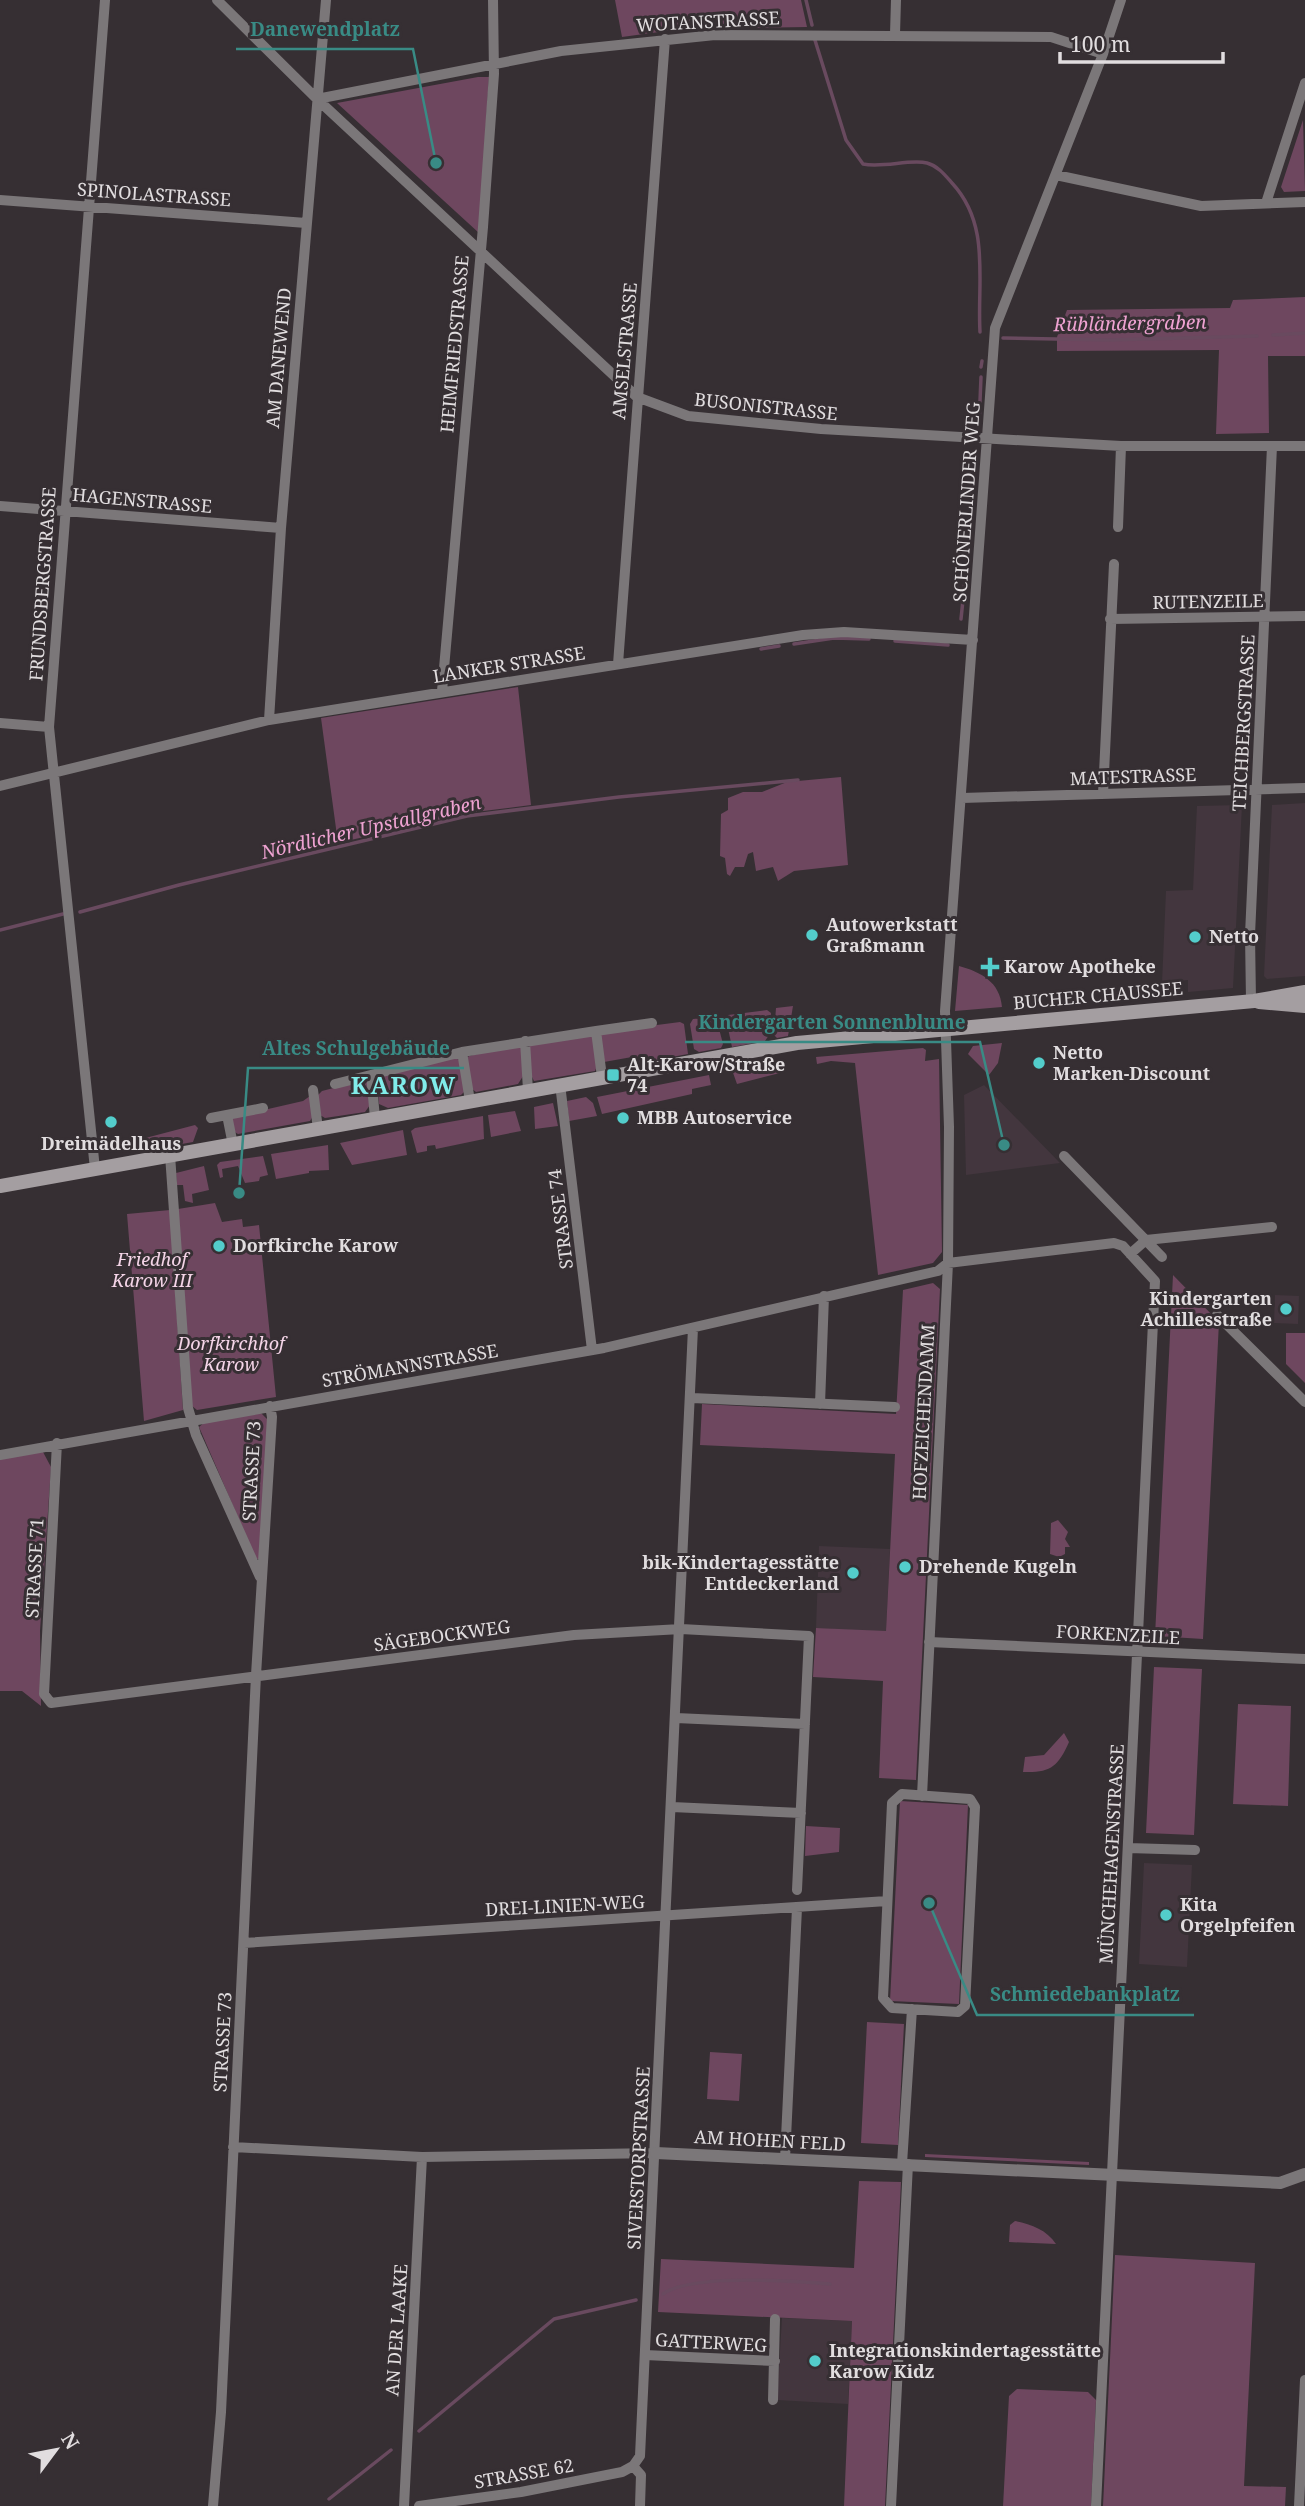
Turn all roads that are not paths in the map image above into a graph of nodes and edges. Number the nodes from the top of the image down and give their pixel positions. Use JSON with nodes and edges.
{"nodes":[{"id":1,"x":105,"y":0,"type":"edge"},
{"id":2,"x":217,"y":0,"type":"edge"},
{"id":3,"x":326,"y":0,"type":"edge"},
{"id":4,"x":493,"y":0,"type":"edge"},
{"id":5,"x":896,"y":0,"type":"edge"},
{"id":6,"x":1121,"y":0,"type":"edge"},
{"id":7,"x":895,"y":34,"type":"junction"},
{"id":8,"x":665,"y":39,"type":"junction"},
{"id":9,"x":1103,"y":54,"type":"junction"},
{"id":10,"x":493,"y":64,"type":"junction"},
{"id":11,"x":1305,"y":83,"type":"edge"},
{"id":12,"x":317,"y":99,"type":"junction"},
{"id":13,"x":1300,"y":111,"type":"edge"},
{"id":14,"x":1056,"y":175,"type":"junction"},
{"id":15,"x":0,"y":200,"type":"edge"},
{"id":16,"x":1305,"y":202,"type":"edge"},
{"id":17,"x":1266,"y":203,"type":"junction"},
{"id":18,"x":88,"y":206,"type":"junction"},
{"id":19,"x":306,"y":223,"type":"junction"},
{"id":20,"x":479,"y":251,"type":"junction"},
{"id":21,"x":637,"y":397,"type":"junction"},
{"id":22,"x":988,"y":441,"type":"junction"},
{"id":23,"x":1121,"y":446,"type":"junction"},
{"id":24,"x":1272,"y":446,"type":"junction"},
{"id":25,"x":1305,"y":446,"type":"edge"},
{"id":26,"x":0,"y":506,"type":"edge"},
{"id":27,"x":64,"y":511,"type":"junction"},
{"id":28,"x":1118,"y":527,"type":"dead end"},
{"id":29,"x":281,"y":528,"type":"junction"},
{"id":30,"x":1114,"y":564,"type":"dead end"},
{"id":31,"x":1305,"y":616,"type":"edge"},
{"id":32,"x":1265,"y":617,"type":"junction"},
{"id":33,"x":1110,"y":619,"type":"junction"},
{"id":34,"x":974,"y":640,"type":"junction"},
{"id":35,"x":618,"y":664,"type":"junction"},
{"id":36,"x":442,"y":691,"type":"junction"},
{"id":37,"x":269,"y":719,"type":"junction"},
{"id":38,"x":0,"y":723,"type":"edge"},
{"id":39,"x":49,"y":727,"type":"junction"},
{"id":40,"x":54,"y":773,"type":"junction"},
{"id":41,"x":0,"y":786,"type":"edge"},
{"id":42,"x":1305,"y":788,"type":"edge"},
{"id":43,"x":1257,"y":789,"type":"junction"},
{"id":44,"x":1103,"y":794,"type":"junction"},
{"id":45,"x":961,"y":798,"type":"junction"},
{"id":46,"x":1305,"y":992,"type":"edge"},
{"id":47,"x":1252,"y":1001,"type":"junction"},
{"id":48,"x":1305,"y":1006,"type":"edge"},
{"id":49,"x":652,"y":1023,"type":"dead end"},
{"id":50,"x":945,"y":1029,"type":"junction"},
{"id":51,"x":596,"y":1031,"type":"junction"},
{"id":52,"x":525,"y":1041,"type":"junction"},
{"id":53,"x":462,"y":1052,"type":"junction"},
{"id":54,"x":371,"y":1075,"type":"junction"},
{"id":55,"x":602,"y":1077,"type":"junction"},
{"id":56,"x":335,"y":1084,"type":"dead end"},
{"id":57,"x":560,"y":1084,"type":"junction"},
{"id":58,"x":313,"y":1090,"type":"dead end"},
{"id":59,"x":528,"y":1090,"type":"junction"},
{"id":60,"x":470,"y":1101,"type":"junction"},
{"id":61,"x":262,"y":1108,"type":"dead end"},
{"id":62,"x":227,"y":1115,"type":"junction"},
{"id":63,"x":211,"y":1118,"type":"dead end"},
{"id":64,"x":375,"y":1118,"type":"junction"},
{"id":65,"x":318,"y":1129,"type":"junction"},
{"id":66,"x":233,"y":1144,"type":"junction"},
{"id":67,"x":170,"y":1155,"type":"junction"},
{"id":68,"x":1064,"y":1156,"type":"dead end"},
{"id":69,"x":95,"y":1169,"type":"junction"},
{"id":70,"x":0,"y":1186,"type":"edge"},
{"id":71,"x":1272,"y":1227,"type":"dead end"},
{"id":72,"x":1146,"y":1240,"type":"junction"},
{"id":73,"x":1130,"y":1254,"type":"junction"},
{"id":74,"x":1162,"y":1257,"type":"dead end"},
{"id":75,"x":948,"y":1263,"type":"junction"},
{"id":76,"x":824,"y":1296,"type":"junction"},
{"id":77,"x":1217,"y":1315,"type":"dead end"},
{"id":78,"x":693,"y":1328,"type":"junction"},
{"id":79,"x":593,"y":1350,"type":"junction"},
{"id":80,"x":692,"y":1398,"type":"junction"},
{"id":81,"x":1305,"y":1402,"type":"edge"},
{"id":82,"x":820,"y":1404,"type":"junction"},
{"id":83,"x":270,"y":1406,"type":"junction"},
{"id":84,"x":895,"y":1407,"type":"dead end"},
{"id":85,"x":191,"y":1421,"type":"junction"},
{"id":86,"x":57,"y":1443,"type":"junction"},
{"id":87,"x":0,"y":1455,"type":"edge"},
{"id":88,"x":262,"y":1580,"type":"junction"},
{"id":89,"x":681,"y":1629,"type":"junction"},
{"id":90,"x":929,"y":1642,"type":"junction"},
{"id":91,"x":1138,"y":1652,"type":"junction"},
{"id":92,"x":1305,"y":1659,"type":"edge"},
{"id":93,"x":256,"y":1675,"type":"junction"},
{"id":94,"x":44,"y":1693,"type":"joint"},
{"id":95,"x":676,"y":1718,"type":"junction"},
{"id":96,"x":805,"y":1724,"type":"junction"},
{"id":97,"x":922,"y":1796,"type":"junction"},
{"id":98,"x":673,"y":1807,"type":"junction"},
{"id":99,"x":801,"y":1813,"type":"junction"},
{"id":100,"x":1128,"y":1848,"type":"junction"},
{"id":101,"x":1195,"y":1850,"type":"dead end"},
{"id":102,"x":797,"y":1890,"type":"dead end"},
{"id":103,"x":887,"y":1901,"type":"junction"},
{"id":104,"x":797,"y":1908,"type":"junction"},
{"id":105,"x":667,"y":1917,"type":"junction"},
{"id":106,"x":244,"y":1943,"type":"junction"},
{"id":107,"x":912,"y":2009,"type":"junction"},
{"id":108,"x":233,"y":2147,"type":"junction"},
{"id":109,"x":656,"y":2153,"type":"junction"},
{"id":110,"x":422,"y":2157,"type":"junction"},
{"id":111,"x":785,"y":2159,"type":"junction"},
{"id":112,"x":905,"y":2164,"type":"junction"},
{"id":113,"x":1112,"y":2175,"type":"junction"},
{"id":114,"x":1305,"y":2175,"type":"edge"},
{"id":115,"x":775,"y":2319,"type":"dead end"},
{"id":116,"x":645,"y":2355,"type":"junction"},
{"id":117,"x":775,"y":2361,"type":"junction"},
{"id":118,"x":1305,"y":2381,"type":"edge"},
{"id":119,"x":773,"y":2400,"type":"dead end"},
{"id":120,"x":633,"y":2466,"type":"junction"},
{"id":121,"x":213,"y":2506,"type":"edge"},
{"id":122,"x":404,"y":2506,"type":"edge"},
{"id":123,"x":419,"y":2506,"type":"edge"},
{"id":124,"x":640,"y":2506,"type":"edge"},
{"id":125,"x":891,"y":2506,"type":"edge"},
{"id":126,"x":1096,"y":2506,"type":"edge"},
{"id":127,"x":1299,"y":2506,"type":"edge"}],
"edges":[{"from":1,"to":18,"type":"street","name":"FRUNDSBERGSTRASSE"},
{"from":2,"to":12,"type":"street","name":"BUSONISTRASSE"},
{"from":3,"to":12,"type":"street","name":"AM DANEWEND"},
{"from":4,"to":10,"type":"street","name":"HEIMFRIEDSTRASSE"},
{"from":5,"to":7,"type":"street"},
{"from":6,"to":9,"type":"street","name":"SCHÖNERLINDER WEG"},
{"from":7,"to":8,"type":"street","name":"WOTANSTRASSE"},
{"from":7,"to":9,"type":"street","name":"WOTANSTRASSE"},
{"from":8,"to":10,"type":"street","name":"WOTANSTRASSE"},
{"from":8,"to":21,"type":"street","name":"AMSELSTRASSE"},
{"from":9,"to":14,"type":"street","name":"SCHÖNERLINDER WEG"},
{"from":10,"to":12,"type":"street","name":"WOTANSTRASSE"},
{"from":10,"to":20,"type":"street","name":"HEIMFRIEDSTRASSE"},
{"from":11,"to":13,"type":"street"},
{"from":12,"to":19,"type":"street","name":"AM DANEWEND"},
{"from":12,"to":20,"type":"street","name":"BUSONISTRASSE"},
{"from":13,"to":17,"type":"street"},
{"from":14,"to":17,"type":"street"},
{"from":14,"to":22,"type":"street","name":"SCHÖNERLINDER WEG"},
{"from":15,"to":18,"type":"street","name":"SPINOLASTRASSE"},
{"from":16,"to":17,"type":"street"},
{"from":18,"to":19,"type":"street","name":"SPINOLASTRASSE"},
{"from":18,"to":27,"type":"street","name":"FRUNDSBERGSTRASSE"},
{"from":19,"to":29,"type":"street","name":"AM DANEWEND"},
{"from":20,"to":21,"type":"street","name":"BUSONISTRASSE"},
{"from":20,"to":36,"type":"street","name":"HEIMFRIEDSTRASSE"},
{"from":21,"to":22,"type":"street","name":"BUSONISTRASSE"},
{"from":21,"to":35,"type":"street","name":"AMSELSTRASSE"},
{"from":22,"to":23,"type":"street","name":"BUSONISTRASSE"},
{"from":22,"to":34,"type":"street","name":"SCHÖNERLINDER WEG"},
{"from":23,"to":24,"type":"street","name":"BUSONISTRASSE"},
{"from":23,"to":28,"type":"street"},
{"from":24,"to":25,"type":"street","name":"BUSONISTRASSE"},
{"from":24,"to":32,"type":"street","name":"TEICHBERGSTRASSE"},
{"from":26,"to":27,"type":"street","name":"HAGENSTRASSE"},
{"from":27,"to":29,"type":"street","name":"HAGENSTRASSE"},
{"from":27,"to":39,"type":"street","name":"FRUNDSBERGSTRASSE"},
{"from":29,"to":37,"type":"street","name":"AM DANEWEND"},
{"from":30,"to":33,"type":"street"},
{"from":31,"to":32,"type":"street","name":"RUTENZEILE"},
{"from":32,"to":33,"type":"street","name":"RUTENZEILE"},
{"from":32,"to":43,"type":"street","name":"TEICHBERGSTRASSE"},
{"from":33,"to":44,"type":"street"},
{"from":34,"to":35,"type":"street","name":"LANKER STRASSE"},
{"from":34,"to":45,"type":"street","name":"SCHÖNERLINDER WEG"},
{"from":35,"to":36,"type":"street","name":"LANKER STRASSE"},
{"from":36,"to":37,"type":"street","name":"LANKER STRASSE"},
{"from":37,"to":40,"type":"street","name":"LANKER STRASSE"},
{"from":38,"to":39,"type":"street"},
{"from":39,"to":40,"type":"street","name":"FRUNDSBERGSTRASSE"},
{"from":40,"to":41,"type":"street","name":"LANKER STRASSE"},
{"from":40,"to":69,"type":"street","name":"FRUNDSBERGSTRASSE"},
{"from":42,"to":43,"type":"street","name":"MATESTRASSE"},
{"from":43,"to":44,"type":"street","name":"MATESTRASSE"},
{"from":43,"to":47,"type":"street","name":"TEICHBERGSTRASSE"},
{"from":44,"to":45,"type":"street","name":"MATESTRASSE"},
{"from":45,"to":50,"type":"street","name":"SCHÖNERLINDER WEG"},
{"from":46,"to":47,"type":"main road","name":"BUCHER CHAUSSEE"},
{"from":47,"to":48,"type":"main road","name":"BUCHER CHAUSSEE"},
{"from":47,"to":50,"type":"main road","name":"BUCHER CHAUSSEE"},
{"from":49,"to":51,"type":"street"},
{"from":50,"to":55,"type":"main road","name":"BUCHER CHAUSSEE"},
{"from":50,"to":75,"type":"street","name":"HOFZEICHENDAMM"},
{"from":51,"to":52,"type":"street"},
{"from":51,"to":55,"type":"street"},
{"from":52,"to":53,"type":"street"},
{"from":52,"to":59,"type":"street"},
{"from":53,"to":54,"type":"street"},
{"from":53,"to":60,"type":"street"},
{"from":54,"to":56,"type":"street"},
{"from":54,"to":64,"type":"street"},
{"from":55,"to":57,"type":"main road","name":"BUCHER CHAUSSEE"},
{"from":57,"to":59,"type":"main road","name":"BUCHER CHAUSSEE"},
{"from":57,"to":79,"type":"street","name":"STRASSE 74"},
{"from":58,"to":65,"type":"street"},
{"from":59,"to":60,"type":"main road","name":"BUCHER CHAUSSEE"},
{"from":60,"to":64,"type":"main road","name":"BUCHER CHAUSSEE"},
{"from":61,"to":62,"type":"street"},
{"from":62,"to":63,"type":"street"},
{"from":62,"to":66,"type":"street"},
{"from":64,"to":65,"type":"main road","name":"BUCHER CHAUSSEE"},
{"from":65,"to":66,"type":"main road","name":"BUCHER CHAUSSEE"},
{"from":66,"to":67,"type":"main road","name":"BUCHER CHAUSSEE"},
{"from":67,"to":69,"type":"main road","name":"BUCHER CHAUSSEE"},
{"from":67,"to":85,"type":"street","name":"STRASSE 73"},
{"from":68,"to":72,"type":"street"},
{"from":69,"to":70,"type":"main road","name":"BUCHER CHAUSSEE"},
{"from":71,"to":72,"type":"street"},
{"from":72,"to":73,"type":"street"},
{"from":72,"to":74,"type":"street"},
{"from":73,"to":75,"type":"street","name":"STRÖMANNSTRASSE"},
{"from":73,"to":91,"type":"street","name":"MÜNCHEHAGENSTRASSE"},
{"from":75,"to":76,"type":"street","name":"STRÖMANNSTRASSE"},
{"from":75,"to":90,"type":"street","name":"HOFZEICHENDAMM"},
{"from":76,"to":78,"type":"street","name":"STRÖMANNSTRASSE"},
{"from":76,"to":82,"type":"street"},
{"from":77,"to":81,"type":"street"},
{"from":78,"to":79,"type":"street","name":"STRÖMANNSTRASSE"},
{"from":78,"to":80,"type":"street","name":"SIVERSTORPSTRASSE"},
{"from":79,"to":83,"type":"street","name":"STRÖMANNSTRASSE"},
{"from":80,"to":82,"type":"street"},
{"from":80,"to":89,"type":"street","name":"SIVERSTORPSTRASSE"},
{"from":82,"to":84,"type":"street"},
{"from":83,"to":85,"type":"street","name":"STRÖMANNSTRASSE"},
{"from":83,"to":88,"type":"street","name":"STRASSE 73"},
{"from":85,"to":86,"type":"street","name":"STRÖMANNSTRASSE"},
{"from":85,"to":88,"type":"street","name":"STRASSE 73"},
{"from":86,"to":87,"type":"street","name":"STRÖMANNSTRASSE"},
{"from":86,"to":94,"type":"street","name":"STRASSE 71"},
{"from":88,"to":93,"type":"street","name":"STRASSE 73"},
{"from":89,"to":93,"type":"street","name":"SÄGEBOCKWEG"},
{"from":89,"to":95,"type":"street","name":"SIVERSTORPSTRASSE"},
{"from":89,"to":96,"type":"street","name":"SÄGEBOCKWEG"},
{"from":90,"to":91,"type":"street","name":"FORKENZEILE"},
{"from":90,"to":97,"type":"street","name":"HOFZEICHENDAMM"},
{"from":91,"to":92,"type":"street","name":"FORKENZEILE"},
{"from":91,"to":100,"type":"street","name":"MÜNCHEHAGENSTRASSE"},
{"from":93,"to":94,"type":"street","name":"SÄGEBOCKWEG"},
{"from":93,"to":106,"type":"street","name":"STRASSE 73"},
{"from":95,"to":96,"type":"street"},
{"from":95,"to":98,"type":"street","name":"SIVERSTORPSTRASSE"},
{"from":96,"to":99,"type":"street"},
{"from":97,"to":103,"type":"street"},
{"from":97,"to":107,"type":"street"},
{"from":98,"to":99,"type":"street"},
{"from":98,"to":105,"type":"street","name":"SIVERSTORPSTRASSE"},
{"from":99,"to":102,"type":"street"},
{"from":100,"to":101,"type":"street"},
{"from":100,"to":113,"type":"street","name":"MÜNCHEHAGENSTRASSE"},
{"from":103,"to":104,"type":"street","name":"DREI-LINIEN-WEG"},
{"from":103,"to":107,"type":"street"},
{"from":104,"to":105,"type":"street","name":"DREI-LINIEN-WEG"},
{"from":104,"to":111,"type":"street"},
{"from":105,"to":106,"type":"street","name":"DREI-LINIEN-WEG"},
{"from":105,"to":109,"type":"street","name":"SIVERSTORPSTRASSE"},
{"from":106,"to":108,"type":"street","name":"STRASSE 73"},
{"from":107,"to":112,"type":"street"},
{"from":108,"to":110,"type":"street","name":"AM HOHEN FELD"},
{"from":108,"to":121,"type":"street","name":"STRASSE 73"},
{"from":109,"to":110,"type":"street","name":"AM HOHEN FELD"},
{"from":109,"to":111,"type":"street","name":"AM HOHEN FELD"},
{"from":109,"to":116,"type":"street","name":"SIVERSTORPSTRASSE"},
{"from":110,"to":122,"type":"street","name":"AN DER LAAKE"},
{"from":111,"to":112,"type":"street","name":"AM HOHEN FELD"},
{"from":112,"to":113,"type":"street","name":"AM HOHEN FELD"},
{"from":112,"to":125,"type":"street"},
{"from":113,"to":114,"type":"street","name":"AM HOHEN FELD"},
{"from":113,"to":126,"type":"street","name":"MÜNCHEHAGENSTRASSE"},
{"from":115,"to":117,"type":"street","name":"GATTERWEG"},
{"from":116,"to":117,"type":"street","name":"GATTERWEG"},
{"from":116,"to":120,"type":"street","name":"SIVERSTORPSTRASSE"},
{"from":117,"to":119,"type":"street","name":"GATTERWEG"},
{"from":118,"to":127,"type":"street"},
{"from":120,"to":123,"type":"street","name":"STRASSE 62"},
{"from":120,"to":124,"type":"street","name":"SIVERSTORPSTRASSE"}]}
